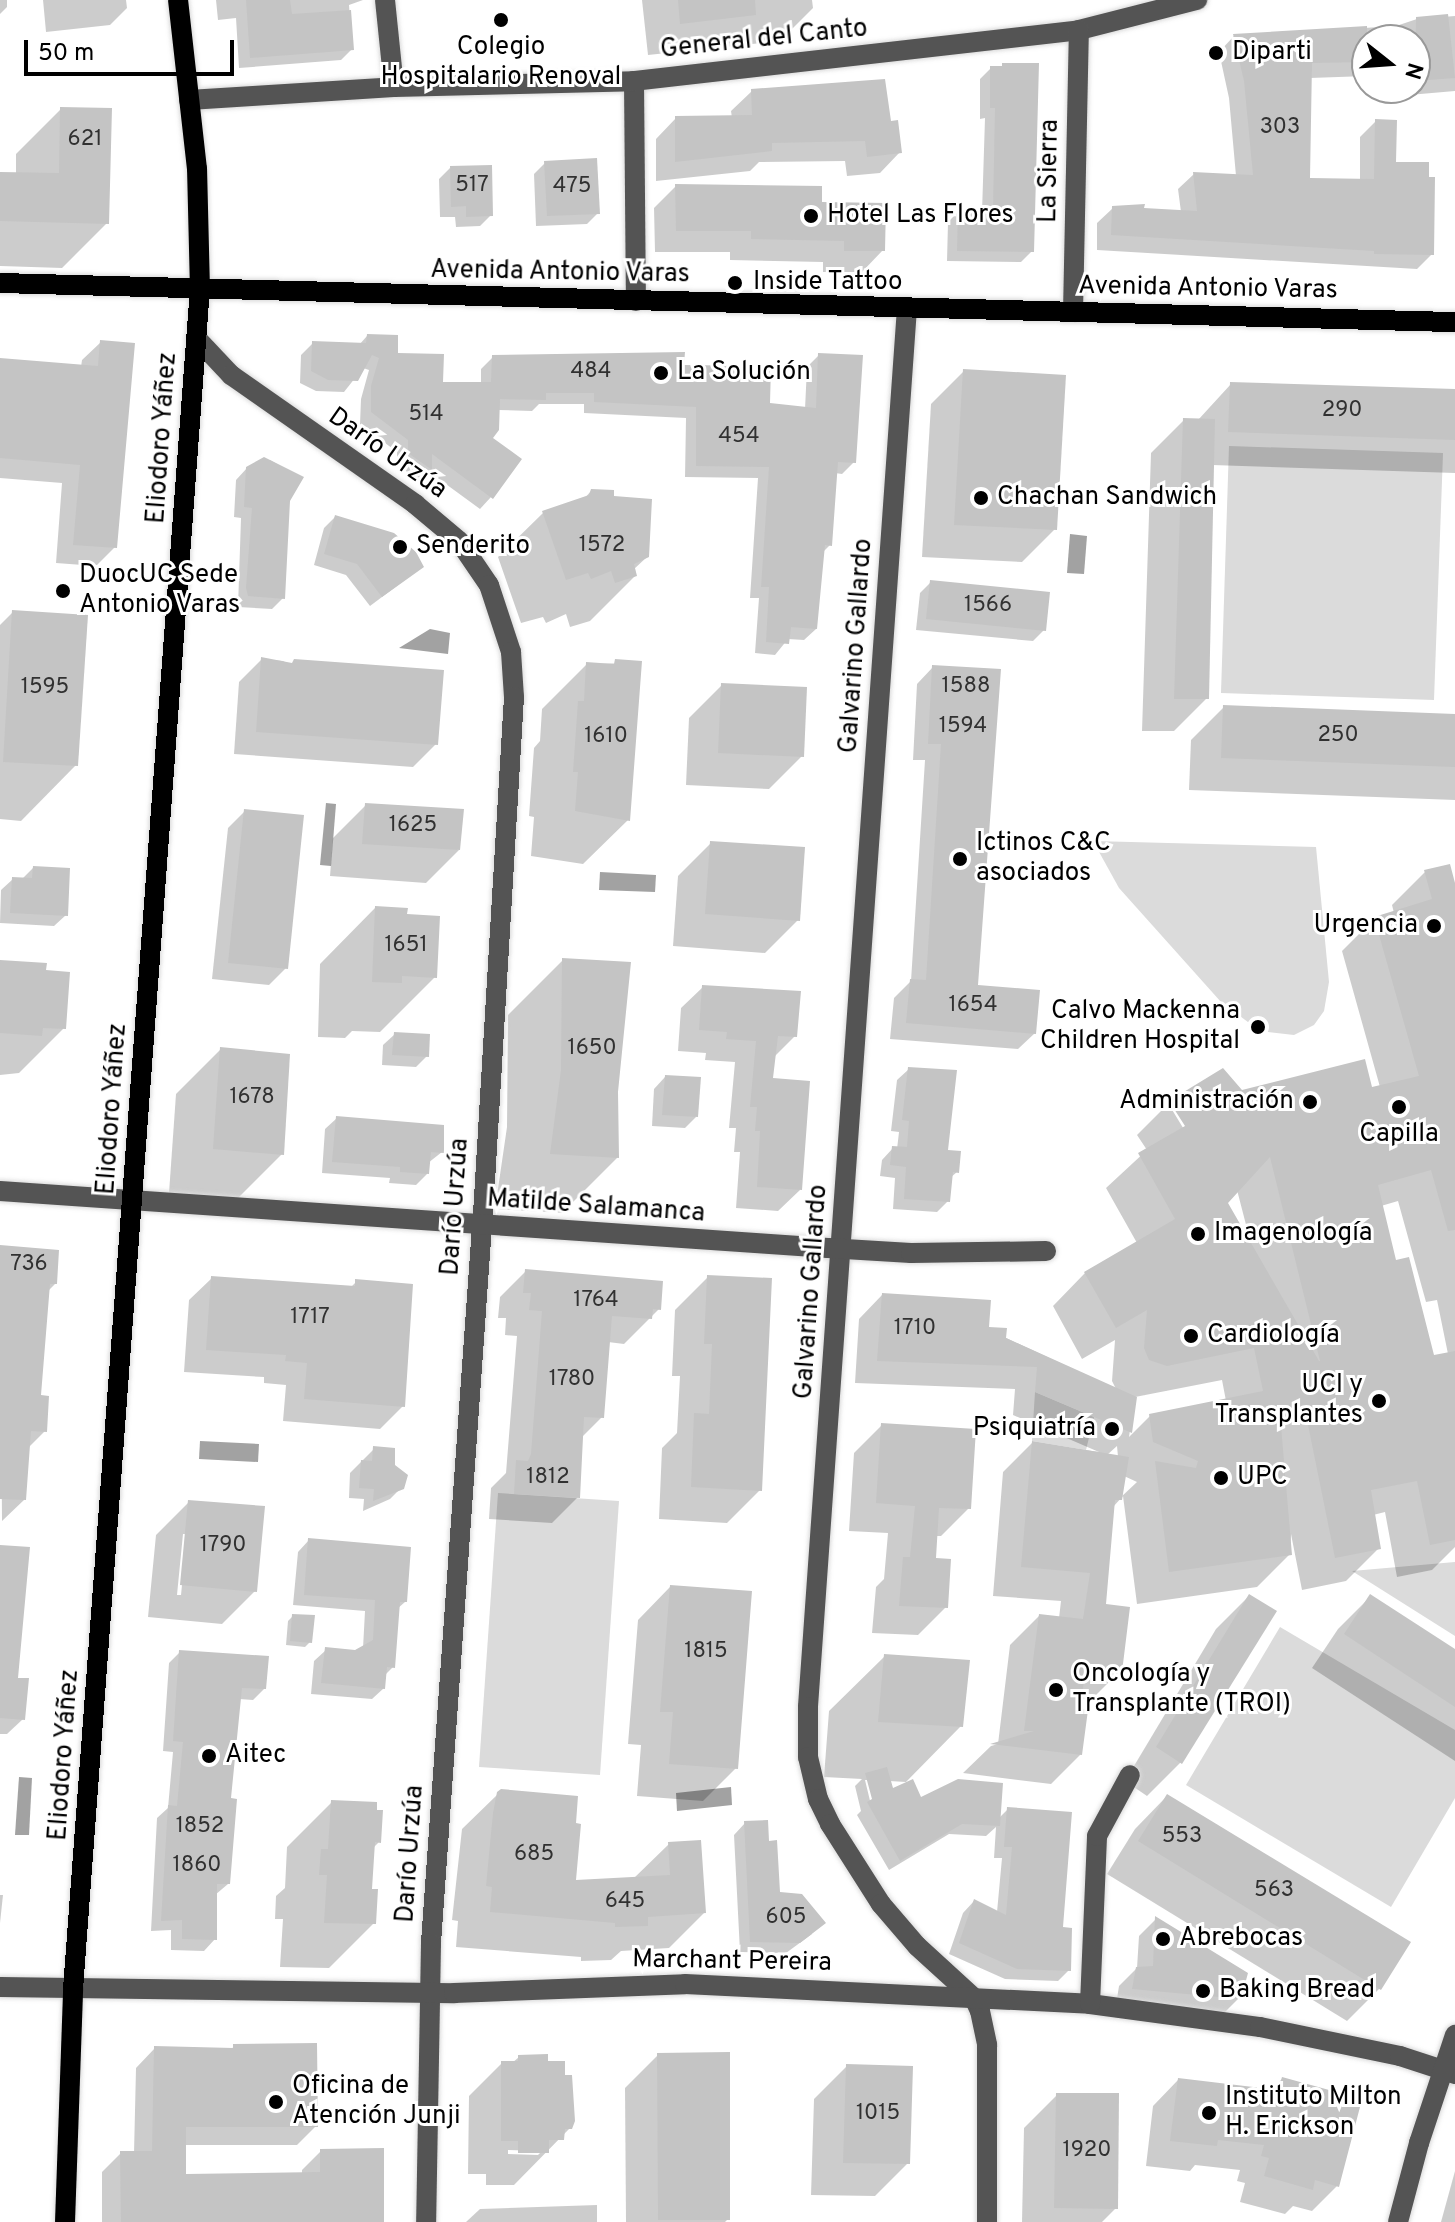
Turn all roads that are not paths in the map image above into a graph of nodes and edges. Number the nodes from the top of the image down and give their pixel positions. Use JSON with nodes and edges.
{"nodes":[{"id":1,"x":178,"y":0,"type":"edge"},
{"id":2,"x":385,"y":0,"type":"edge"},
{"id":3,"x":1197,"y":0,"type":"edge"},
{"id":4,"x":1079,"y":30,"type":"junction"},
{"id":5,"x":634,"y":81,"type":"junction"},
{"id":6,"x":394,"y":87,"type":"junction"},
{"id":7,"x":189,"y":100,"type":"junction"},
{"id":8,"x":0,"y":283,"type":"edge"},
{"id":9,"x":200,"y":290,"type":"junction"},
{"id":10,"x":636,"y":301,"type":"junction"},
{"id":11,"x":907,"y":308,"type":"junction"},
{"id":12,"x":1073,"y":312,"type":"junction"},
{"id":13,"x":1455,"y":322,"type":"edge"},
{"id":14,"x":197,"y":339,"type":"junction"},
{"id":15,"x":0,"y":1191,"type":"edge"},
{"id":16,"x":132,"y":1200,"type":"junction"},
{"id":17,"x":482,"y":1225,"type":"junction"},
{"id":18,"x":841,"y":1249,"type":"junction"},
{"id":19,"x":1046,"y":1251,"type":"dead end"},
{"id":20,"x":1130,"y":1775,"type":"dead end"},
{"id":21,"x":0,"y":1987,"type":"edge"},
{"id":22,"x":73,"y":1989,"type":"junction"},
{"id":23,"x":429,"y":1991,"type":"junction"},
{"id":24,"x":974,"y":1998,"type":"junction"},
{"id":25,"x":1090,"y":2004,"type":"junction"},
{"id":26,"x":1455,"y":2035,"type":"edge"},
{"id":27,"x":1449,"y":2072,"type":"edge"},
{"id":28,"x":65,"y":2222,"type":"edge"},
{"id":29,"x":426,"y":2222,"type":"edge"},
{"id":30,"x":987,"y":2222,"type":"edge"},
{"id":31,"x":1398,"y":2222,"type":"edge"}],
"edges":[{"from":1,"to":7,"type":"main road","name":"Eliodoro Yáñez"},
{"from":2,"to":6,"type":"street"},
{"from":3,"to":4,"type":"street","name":"General del Canto"},
{"from":4,"to":5,"type":"street","name":"General del Canto"},
{"from":4,"to":12,"type":"street","name":"La Sierra"},
{"from":5,"to":6,"type":"street","name":"General del Canto"},
{"from":5,"to":10,"type":"street"},
{"from":6,"to":7,"type":"street","name":"General del Canto"},
{"from":7,"to":9,"type":"main road","name":"Eliodoro Yáñez"},
{"from":8,"to":9,"type":"main road","name":"Avenida Antonio Varas"},
{"from":9,"to":10,"type":"main road","name":"Avenida Antonio Varas"},
{"from":9,"to":14,"type":"main road","name":"Eliodoro Yáñez"},
{"from":10,"to":11,"type":"main road","name":"Avenida Antonio Varas"},
{"from":11,"to":12,"type":"main road","name":"Avenida Antonio Varas"},
{"from":11,"to":18,"type":"street","name":"Galvarino Gallardo"},
{"from":12,"to":13,"type":"main road","name":"Avenida Antonio Varas"},
{"from":14,"to":16,"type":"main road","name":"Eliodoro Yáñez"},
{"from":14,"to":17,"type":"street","name":"Darío Urzúa"},
{"from":15,"to":16,"type":"street","name":"Matilde Salamanca"},
{"from":16,"to":17,"type":"street","name":"Matilde Salamanca"},
{"from":16,"to":22,"type":"main road","name":"Eliodoro Yáñez"},
{"from":17,"to":18,"type":"street","name":"Matilde Salamanca"},
{"from":17,"to":23,"type":"street","name":"Darío Urzúa"},
{"from":18,"to":19,"type":"street","name":"Matilde Salamanca"},
{"from":18,"to":24,"type":"street","name":"Galvarino Gallardo"},
{"from":20,"to":25,"type":"street"},
{"from":21,"to":22,"type":"street","name":"Marchant Pereira"},
{"from":22,"to":23,"type":"street","name":"Marchant Pereira"},
{"from":22,"to":28,"type":"main road","name":"Eliodoro Yáñez"},
{"from":23,"to":24,"type":"street","name":"Marchant Pereira"},
{"from":23,"to":29,"type":"street","name":"Darío Urzúa"},
{"from":24,"to":25,"type":"street","name":"Marchant Pereira"},
{"from":24,"to":30,"type":"street"},
{"from":25,"to":27,"type":"street","name":"Marchant Pereira"},
{"from":26,"to":27,"type":"street"},
{"from":27,"to":31,"type":"street"}]}
